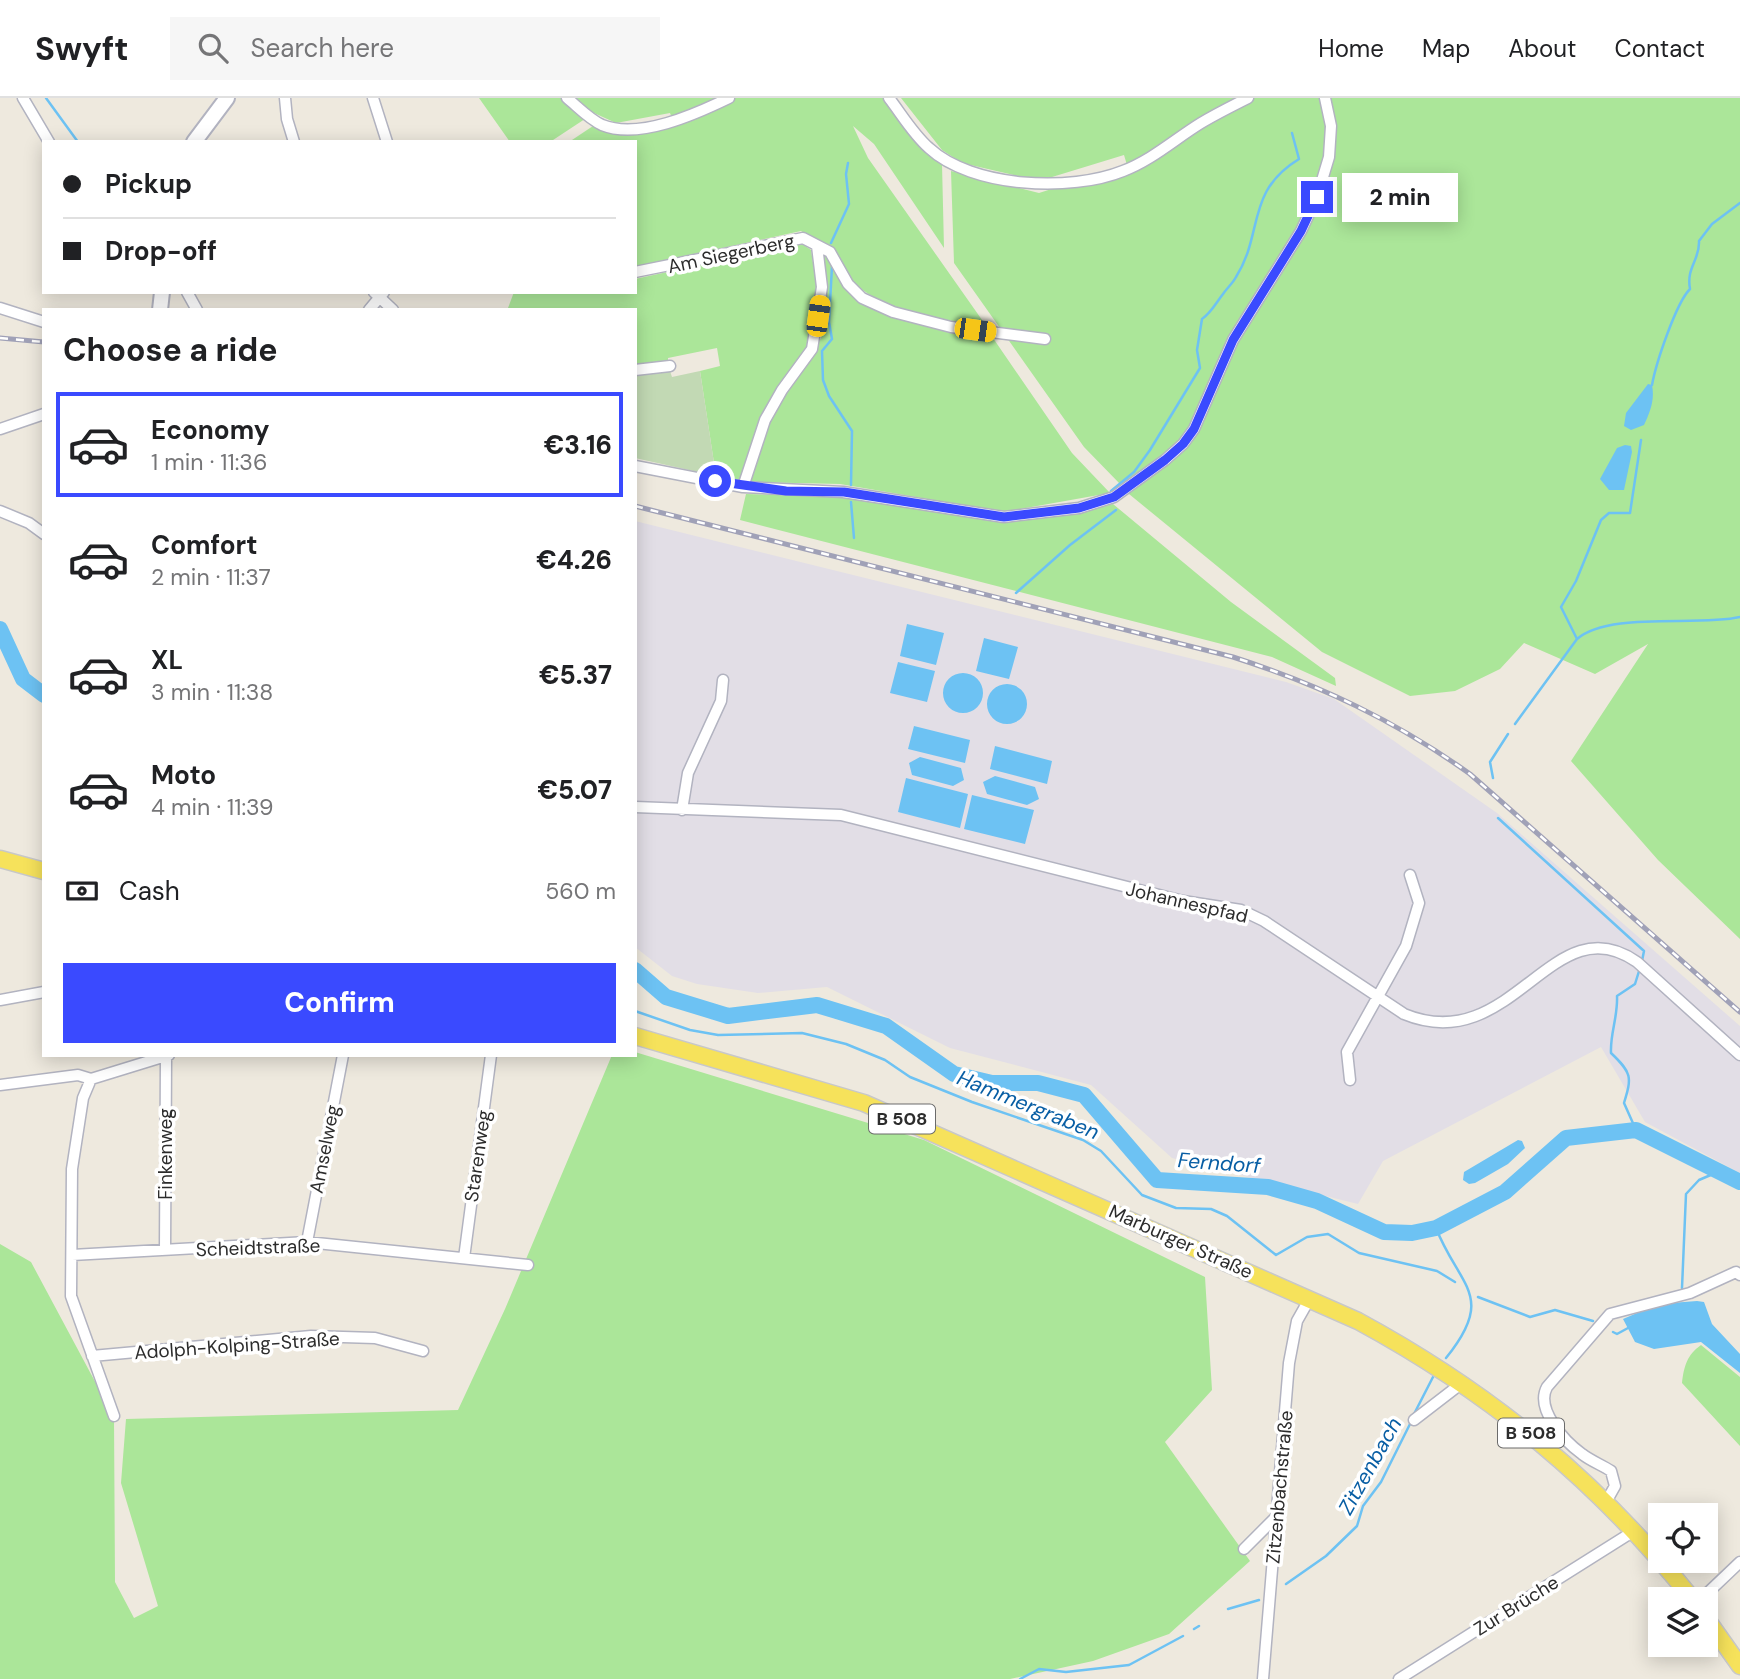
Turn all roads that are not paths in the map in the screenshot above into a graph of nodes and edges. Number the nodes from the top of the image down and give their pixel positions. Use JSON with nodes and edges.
{"nodes":[{"id":1,"x":23,"y":98,"type":"edge"},
{"id":2,"x":227,"y":98,"type":"edge"},
{"id":3,"x":285,"y":98,"type":"edge"},
{"id":4,"x":373,"y":98,"type":"edge"},
{"id":5,"x":567,"y":98,"type":"edge"},
{"id":6,"x":729,"y":98,"type":"edge"},
{"id":7,"x":889,"y":98,"type":"edge"},
{"id":8,"x":1248,"y":98,"type":"edge"},
{"id":9,"x":1325,"y":98,"type":"edge"},
{"id":10,"x":48,"y":140,"type":"edge"},
{"id":11,"x":196,"y":140,"type":"edge"},
{"id":12,"x":293,"y":140,"type":"edge"},
{"id":13,"x":386,"y":140,"type":"edge"},
{"id":14,"x":817,"y":246,"type":"junction"},
{"id":15,"x":637,"y":272,"type":"edge"},
{"id":16,"x":379,"y":294,"type":"edge"},
{"id":17,"x":391,"y":308,"type":"edge"},
{"id":18,"x":0,"y":309,"type":"edge"},
{"id":19,"x":42,"y":321,"type":"edge"},
{"id":20,"x":1045,"y":340,"type":"dead end"},
{"id":21,"x":670,"y":366,"type":"dead end"},
{"id":22,"x":637,"y":370,"type":"edge"},
{"id":23,"x":42,"y":415,"type":"edge"},
{"id":24,"x":0,"y":429,"type":"edge"},
{"id":25,"x":637,"y":466,"type":"edge"},
{"id":26,"x":743,"y":486,"type":"junction"},
{"id":27,"x":0,"y":511,"type":"edge"},
{"id":28,"x":42,"y":533,"type":"edge"},
{"id":29,"x":723,"y":680,"type":"dead end"},
{"id":30,"x":637,"y":807,"type":"edge"},
{"id":31,"x":682,"y":810,"type":"junction"},
{"id":32,"x":0,"y":859,"type":"edge"},
{"id":33,"x":42,"y":870,"type":"edge"},
{"id":34,"x":1410,"y":876,"type":"dead end"},
{"id":35,"x":42,"y":992,"type":"edge"},
{"id":36,"x":1377,"y":997,"type":"junction"},
{"id":37,"x":0,"y":1000,"type":"edge"},
{"id":38,"x":637,"y":1037,"type":"edge"},
{"id":39,"x":1740,"y":1055,"type":"edge"},
{"id":40,"x":164,"y":1057,"type":"edge"},
{"id":41,"x":167,"y":1057,"type":"edge"},
{"id":42,"x":342,"y":1057,"type":"edge"},
{"id":43,"x":491,"y":1057,"type":"edge"},
{"id":44,"x":90,"y":1080,"type":"junction"},
{"id":45,"x":1350,"y":1080,"type":"dead end"},
{"id":46,"x":0,"y":1085,"type":"edge"},
{"id":47,"x":307,"y":1242,"type":"junction"},
{"id":48,"x":165,"y":1250,"type":"junction"},
{"id":49,"x":72,"y":1255,"type":"junction"},
{"id":50,"x":464,"y":1258,"type":"junction"},
{"id":51,"x":528,"y":1265,"type":"dead end"},
{"id":52,"x":1740,"y":1275,"type":"edge"},
{"id":53,"x":1310,"y":1298,"type":"junction"},
{"id":54,"x":423,"y":1350,"type":"dead end"},
{"id":55,"x":92,"y":1356,"type":"junction"},
{"id":56,"x":1462,"y":1382,"type":"junction"},
{"id":57,"x":114,"y":1416,"type":"dead end"},
{"id":58,"x":1414,"y":1420,"type":"dead end"},
{"id":59,"x":1606,"y":1502,"type":"junction"},
{"id":60,"x":1278,"y":1515,"type":"junction"},
{"id":61,"x":1634,"y":1531,"type":"junction"},
{"id":62,"x":1244,"y":1549,"type":"dead end"},
{"id":63,"x":1740,"y":1562,"type":"edge"},
{"id":64,"x":1682,"y":1587,"type":"edge"},
{"id":65,"x":1714,"y":1587,"type":"edge"},
{"id":66,"x":1718,"y":1635,"type":"edge"},
{"id":67,"x":1740,"y":1666,"type":"edge"},
{"id":68,"x":1414,"y":1670,"type":"junction"},
{"id":69,"x":1263,"y":1679,"type":"edge"},
{"id":70,"x":1399,"y":1679,"type":"edge"},
{"id":71,"x":1422,"y":1679,"type":"edge"}],
"edges":[{"from":1,"to":10,"type":"street"},
{"from":2,"to":11,"type":"main road"},
{"from":3,"to":12,"type":"street"},
{"from":4,"to":13,"type":"street"},
{"from":5,"to":6,"type":"street"},
{"from":7,"to":8,"type":"street"},
{"from":9,"to":26,"type":"street"},
{"from":14,"to":15,"type":"street","name":"Am Siegerberg"},
{"from":14,"to":20,"type":"street","name":"Am Siegerberg"},
{"from":14,"to":26,"type":"street"},
{"from":16,"to":17,"type":"street"},
{"from":18,"to":19,"type":"street"},
{"from":21,"to":22,"type":"street"},
{"from":23,"to":24,"type":"street"},
{"from":25,"to":26,"type":"street"},
{"from":27,"to":28,"type":"street"},
{"from":29,"to":31,"type":"street"},
{"from":30,"to":31,"type":"street","name":"Johannespfad"},
{"from":31,"to":36,"type":"street","name":"Johannespfad"},
{"from":32,"to":33,"type":"main road"},
{"from":34,"to":36,"type":"street"},
{"from":35,"to":37,"type":"street"},
{"from":36,"to":39,"type":"street","name":"Johannespfad"},
{"from":36,"to":45,"type":"street"},
{"from":38,"to":53,"type":"main road","name":"Marburger Straße","number":"B 508"},
{"from":40,"to":44,"type":"street"},
{"from":41,"to":48,"type":"street","name":"Finkenweg"},
{"from":42,"to":47,"type":"street","name":"Amselweg"},
{"from":43,"to":50,"type":"street","name":"Starenweg"},
{"from":44,"to":46,"type":"street"},
{"from":44,"to":49,"type":"street"},
{"from":47,"to":48,"type":"street","name":"Scheidtstraße"},
{"from":47,"to":50,"type":"street","name":"Scheidtstraße"},
{"from":48,"to":49,"type":"street","name":"Scheidtstraße"},
{"from":49,"to":55,"type":"street"},
{"from":50,"to":51,"type":"street","name":"Scheidtstraße"},
{"from":52,"to":59,"type":"street"},
{"from":53,"to":56,"type":"main road","name":"Marburger Straße","number":"B 508"},
{"from":53,"to":60,"type":"street","name":"Zitzenbachstraße"},
{"from":54,"to":55,"type":"street","name":"Adolph-Kolping-Straße"},
{"from":55,"to":57,"type":"street"},
{"from":56,"to":58,"type":"street"},
{"from":56,"to":59,"type":"main road","name":"Marburger Straße","number":"B 508"},
{"from":59,"to":61,"type":"main road","name":"Marburger Straße","number":"B 508"},
{"from":60,"to":62,"type":"street"},
{"from":60,"to":69,"type":"street","name":"Zitzenbachstraße"},
{"from":61,"to":64,"type":"main road","name":"Marburger Straße","number":"B 508"},
{"from":61,"to":68,"type":"street","name":"Zur Brüche"},
{"from":63,"to":65,"type":"street"},
{"from":66,"to":67,"type":"main road"},
{"from":68,"to":70,"type":"street","name":"Zur Brüche"},
{"from":68,"to":71,"type":"street"}]}
